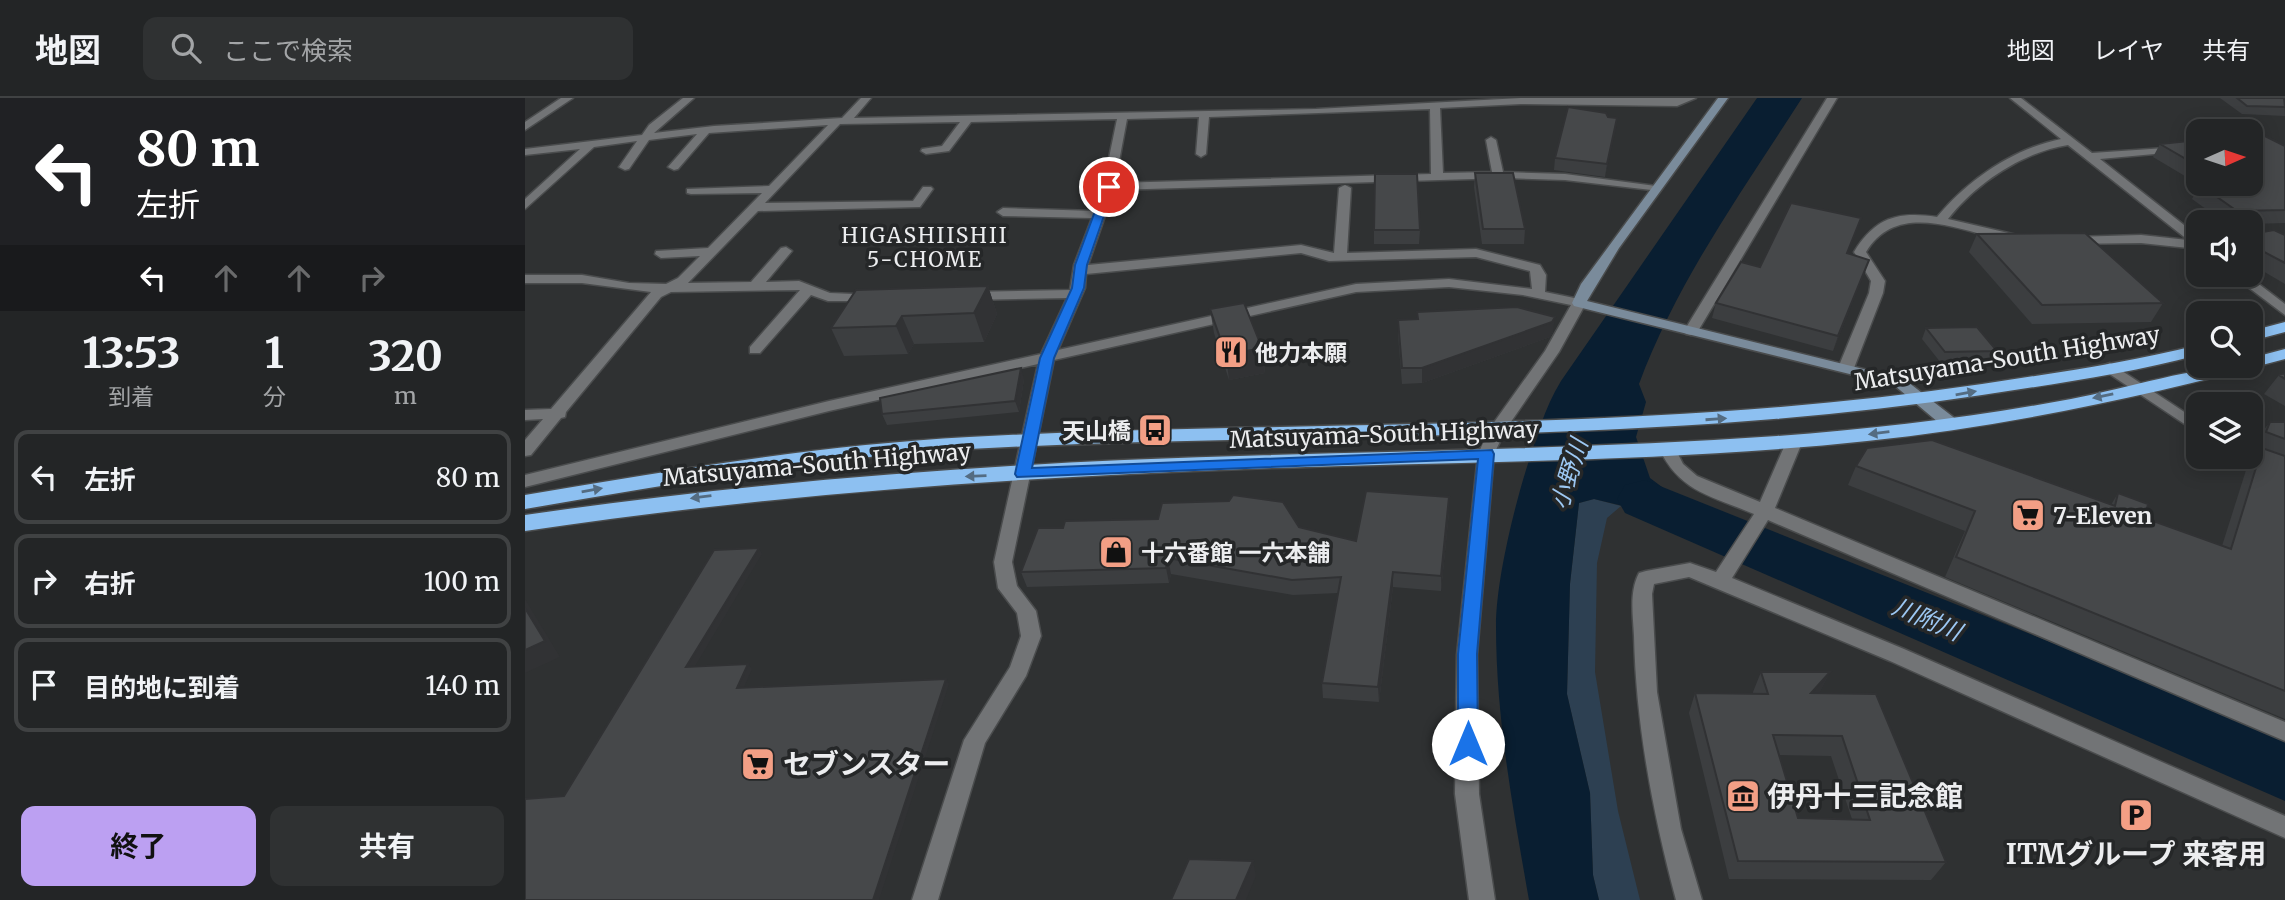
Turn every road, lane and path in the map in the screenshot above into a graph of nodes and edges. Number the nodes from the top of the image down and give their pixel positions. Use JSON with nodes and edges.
{"nodes":[{"id":1,"x":568,"y":98,"type":"edge"},
{"id":2,"x":689,"y":98,"type":"edge"},
{"id":3,"x":866,"y":98,"type":"edge"},
{"id":4,"x":1207,"y":98,"type":"edge"},
{"id":5,"x":1692,"y":98,"type":"edge"},
{"id":6,"x":1723,"y":98,"type":"edge"},
{"id":7,"x":1832,"y":98,"type":"edge"},
{"id":8,"x":2015,"y":98,"type":"edge"},
{"id":9,"x":1504,"y":100,"type":"edge"},
{"id":10,"x":1537,"y":100,"type":"edge"},
{"id":11,"x":1450,"y":101,"type":"edge"},
{"id":12,"x":902,"y":104,"type":"dead end"},
{"id":13,"x":1435,"y":104,"type":"junction"},
{"id":14,"x":525,"y":111,"type":"edge"},
{"id":15,"x":548,"y":111,"type":"junction"},
{"id":16,"x":1123,"y":112,"type":"junction"},
{"id":17,"x":1201,"y":114,"type":"junction"},
{"id":18,"x":969,"y":117,"type":"junction"},
{"id":19,"x":920,"y":118,"type":"junction"},
{"id":20,"x":889,"y":119,"type":"junction"},
{"id":21,"x":840,"y":122,"type":"junction"},
{"id":22,"x":525,"y":127,"type":"edge"},
{"id":23,"x":705,"y":131,"type":"junction"},
{"id":24,"x":908,"y":133,"type":"dead end"},
{"id":25,"x":646,"y":138,"type":"junction"},
{"id":26,"x":1491,"y":140,"type":"dead end"},
{"id":27,"x":2070,"y":141,"type":"junction"},
{"id":28,"x":590,"y":145,"type":"junction"},
{"id":29,"x":2176,"y":149,"type":"edge"},
{"id":30,"x":926,"y":151,"type":"dead end"},
{"id":31,"x":525,"y":152,"type":"edge"},
{"id":32,"x":1202,"y":154,"type":"dead end"},
{"id":33,"x":2090,"y":157,"type":"junction"},
{"id":34,"x":625,"y":167,"type":"dead end"},
{"id":35,"x":674,"y":167,"type":"dead end"},
{"id":36,"x":1498,"y":175,"type":"junction"},
{"id":37,"x":1437,"y":176,"type":"junction"},
{"id":38,"x":1109,"y":187,"type":"junction"},
{"id":39,"x":1345,"y":188,"type":"dead end"},
{"id":40,"x":773,"y":189,"type":"junction"},
{"id":41,"x":927,"y":189,"type":"dead end"},
{"id":42,"x":1656,"y":189,"type":"junction"},
{"id":43,"x":691,"y":191,"type":"dead end"},
{"id":44,"x":525,"y":205,"type":"edge"},
{"id":45,"x":756,"y":207,"type":"junction"},
{"id":46,"x":1003,"y":212,"type":"dead end"},
{"id":47,"x":1099,"y":215,"type":"junction"},
{"id":48,"x":1941,"y":220,"type":"junction"},
{"id":49,"x":2186,"y":234,"type":"edge"},
{"id":50,"x":2031,"y":241,"type":"edge"},
{"id":51,"x":2052,"y":242,"type":"edge"},
{"id":52,"x":2186,"y":243,"type":"edge"},
{"id":53,"x":786,"y":251,"type":"dead end"},
{"id":54,"x":711,"y":252,"type":"junction"},
{"id":55,"x":661,"y":254,"type":"dead end"},
{"id":56,"x":1339,"y":256,"type":"junction"},
{"id":57,"x":1081,"y":271,"type":"junction"},
{"id":58,"x":525,"y":279,"type":"edge"},
{"id":59,"x":755,"y":286,"type":"junction"},
{"id":60,"x":2254,"y":287,"type":"edge"},
{"id":61,"x":667,"y":288,"type":"junction"},
{"id":62,"x":810,"y":288,"type":"junction"},
{"id":63,"x":1075,"y":294,"type":"junction"},
{"id":64,"x":1538,"y":294,"type":"junction"},
{"id":65,"x":949,"y":297,"type":"edge"},
{"id":66,"x":882,"y":298,"type":"edge"},
{"id":67,"x":1586,"y":304,"type":"junction"},
{"id":68,"x":2285,"y":311,"type":"edge"},
{"id":69,"x":2285,"y":327,"type":"edge"},
{"id":70,"x":1684,"y":329,"type":"junction"},
{"id":71,"x":2263,"y":333,"type":"edge"},
{"id":72,"x":755,"y":350,"type":"dead end"},
{"id":73,"x":2186,"y":352,"type":"edge"},
{"id":74,"x":2285,"y":354,"type":"edge"},
{"id":75,"x":1047,"y":358,"type":"junction"},
{"id":76,"x":2263,"y":360,"type":"edge"},
{"id":77,"x":1846,"y":368,"type":"junction"},
{"id":78,"x":2110,"y":368,"type":"junction"},
{"id":79,"x":2188,"y":378,"type":"edge"},
{"id":80,"x":2139,"y":389,"type":"junction"},
{"id":81,"x":1923,"y":401,"type":"junction"},
{"id":82,"x":559,"y":414,"type":"junction"},
{"id":83,"x":525,"y":415,"type":"edge"},
{"id":84,"x":2186,"y":420,"type":"edge"},
{"id":85,"x":1951,"y":424,"type":"junction"},
{"id":86,"x":1498,"y":428,"type":"junction"},
{"id":87,"x":1795,"y":440,"type":"junction"},
{"id":88,"x":1030,"y":442,"type":"junction"},
{"id":89,"x":1657,"y":448,"type":"junction"},
{"id":90,"x":525,"y":451,"type":"edge"},
{"id":91,"x":1486,"y":454,"type":"junction"},
{"id":92,"x":2263,"y":465,"type":"edge"},
{"id":93,"x":2285,"y":473,"type":"edge"},
{"id":94,"x":1023,"y":474,"type":"junction"},
{"id":95,"x":525,"y":481,"type":"edge"},
{"id":96,"x":525,"y":502,"type":"edge"},
{"id":97,"x":1764,"y":512,"type":"junction"},
{"id":98,"x":525,"y":523,"type":"edge"},
{"id":99,"x":1725,"y":574,"type":"junction"},
{"id":100,"x":2285,"y":732,"type":"edge"},
{"id":101,"x":2285,"y":827,"type":"edge"},
{"id":102,"x":925,"y":900,"type":"edge"},
{"id":103,"x":1482,"y":900,"type":"edge"},
{"id":104,"x":1689,"y":900,"type":"edge"}],
"edges":[{"from":1,"to":15,"type":"street"},
{"from":2,"to":25,"type":"street"},
{"from":3,"to":21,"type":"street"},
{"from":4,"to":17,"type":"street"},
{"from":5,"to":10,"type":"street"},
{"from":6,"to":42,"type":"street"},
{"from":7,"to":70,"type":"street"},
{"from":8,"to":27,"type":"street"},
{"from":9,"to":10,"type":"street"},
{"from":9,"to":11,"type":"street"},
{"from":11,"to":13,"type":"street"},
{"from":12,"to":20,"type":"street"},
{"from":13,"to":17,"type":"street"},
{"from":13,"to":37,"type":"street"},
{"from":14,"to":15,"type":"street"},
{"from":15,"to":22,"type":"street"},
{"from":16,"to":17,"type":"street"},
{"from":16,"to":18,"type":"street"},
{"from":16,"to":38,"type":"street"},
{"from":17,"to":32,"type":"street"},
{"from":18,"to":19,"type":"street"},
{"from":18,"to":30,"type":"street"},
{"from":19,"to":20,"type":"street"},
{"from":19,"to":24,"type":"street"},
{"from":20,"to":21,"type":"street"},
{"from":21,"to":23,"type":"street"},
{"from":21,"to":40,"type":"street"},
{"from":23,"to":25,"type":"street"},
{"from":23,"to":35,"type":"street"},
{"from":25,"to":28,"type":"street"},
{"from":25,"to":34,"type":"street"},
{"from":26,"to":36,"type":"street"},
{"from":27,"to":33,"type":"street"},
{"from":27,"to":48,"type":"street"},
{"from":28,"to":31,"type":"street"},
{"from":28,"to":44,"type":"street"},
{"from":29,"to":33,"type":"street"},
{"from":33,"to":49,"type":"street"},
{"from":36,"to":37,"type":"street"},
{"from":36,"to":42,"type":"street"},
{"from":37,"to":38,"type":"street"},
{"from":38,"to":47,"type":"street"},
{"from":39,"to":56,"type":"street"},
{"from":40,"to":43,"type":"street"},
{"from":40,"to":45,"type":"street"},
{"from":41,"to":45,"type":"street"},
{"from":42,"to":67,"type":"street"},
{"from":45,"to":54,"type":"street"},
{"from":46,"to":47,"type":"street"},
{"from":47,"to":57,"type":"street"},
{"from":48,"to":50,"type":"street"},
{"from":48,"to":77,"type":"street"},
{"from":51,"to":52,"type":"street"},
{"from":53,"to":59,"type":"street"},
{"from":54,"to":55,"type":"street"},
{"from":54,"to":61,"type":"street"},
{"from":56,"to":57,"type":"street"},
{"from":56,"to":64,"type":"street"},
{"from":57,"to":63,"type":"street"},
{"from":58,"to":61,"type":"street"},
{"from":59,"to":61,"type":"street"},
{"from":59,"to":62,"type":"street"},
{"from":60,"to":68,"type":"street"},
{"from":61,"to":82,"type":"street"},
{"from":62,"to":66,"type":"street"},
{"from":62,"to":72,"type":"street"},
{"from":63,"to":65,"type":"street"},
{"from":63,"to":75,"type":"street"},
{"from":64,"to":67,"type":"street"},
{"from":64,"to":75,"type":"street"},
{"from":67,"to":70,"type":"street"},
{"from":67,"to":86,"type":"street"},
{"from":69,"to":71,"type":"highway"},
{"from":70,"to":77,"type":"street"},
{"from":73,"to":78,"type":"highway","name":"Matsuyama-South Highway"},
{"from":74,"to":76,"type":"highway"},
{"from":75,"to":88,"type":"street"},
{"from":75,"to":95,"type":"street"},
{"from":77,"to":81,"type":"street"},
{"from":78,"to":80,"type":"street"},
{"from":81,"to":78,"type":"highway","name":"Matsuyama-South Highway","one_way":true},
{"from":79,"to":80,"type":"highway","name":"Matsuyama-South Highway"},
{"from":80,"to":84,"type":"street"},
{"from":80,"to":85,"type":"highway","name":"Matsuyama-South Highway","one_way":true},
{"from":81,"to":85,"type":"street"},
{"from":86,"to":81,"type":"highway","name":"Matsuyama-South Highway","one_way":true},
{"from":82,"to":83,"type":"street"},
{"from":82,"to":90,"type":"street"},
{"from":85,"to":87,"type":"highway","name":"Matsuyama-South Highway","one_way":true},
{"from":86,"to":88,"type":"highway","name":"Matsuyama-South Highway"},
{"from":86,"to":91,"type":"street"},
{"from":87,"to":89,"type":"highway","name":"Matsuyama-South Highway"},
{"from":87,"to":97,"type":"street"},
{"from":88,"to":94,"type":"street"},
{"from":96,"to":88,"type":"highway","name":"Matsuyama-South Highway","one_way":true},
{"from":89,"to":91,"type":"highway","name":"Matsuyama-South Highway"},
{"from":89,"to":97,"type":"street"},
{"from":91,"to":94,"type":"highway","name":"Matsuyama-South Highway"},
{"from":91,"to":103,"type":"street"},
{"from":92,"to":93,"type":"street"},
{"from":94,"to":98,"type":"highway","name":"Matsuyama-South Highway","one_way":true},
{"from":94,"to":102,"type":"street"},
{"from":97,"to":99,"type":"street"},
{"from":97,"to":100,"type":"street"},
{"from":99,"to":101,"type":"street"},
{"from":99,"to":104,"type":"street"}]}
